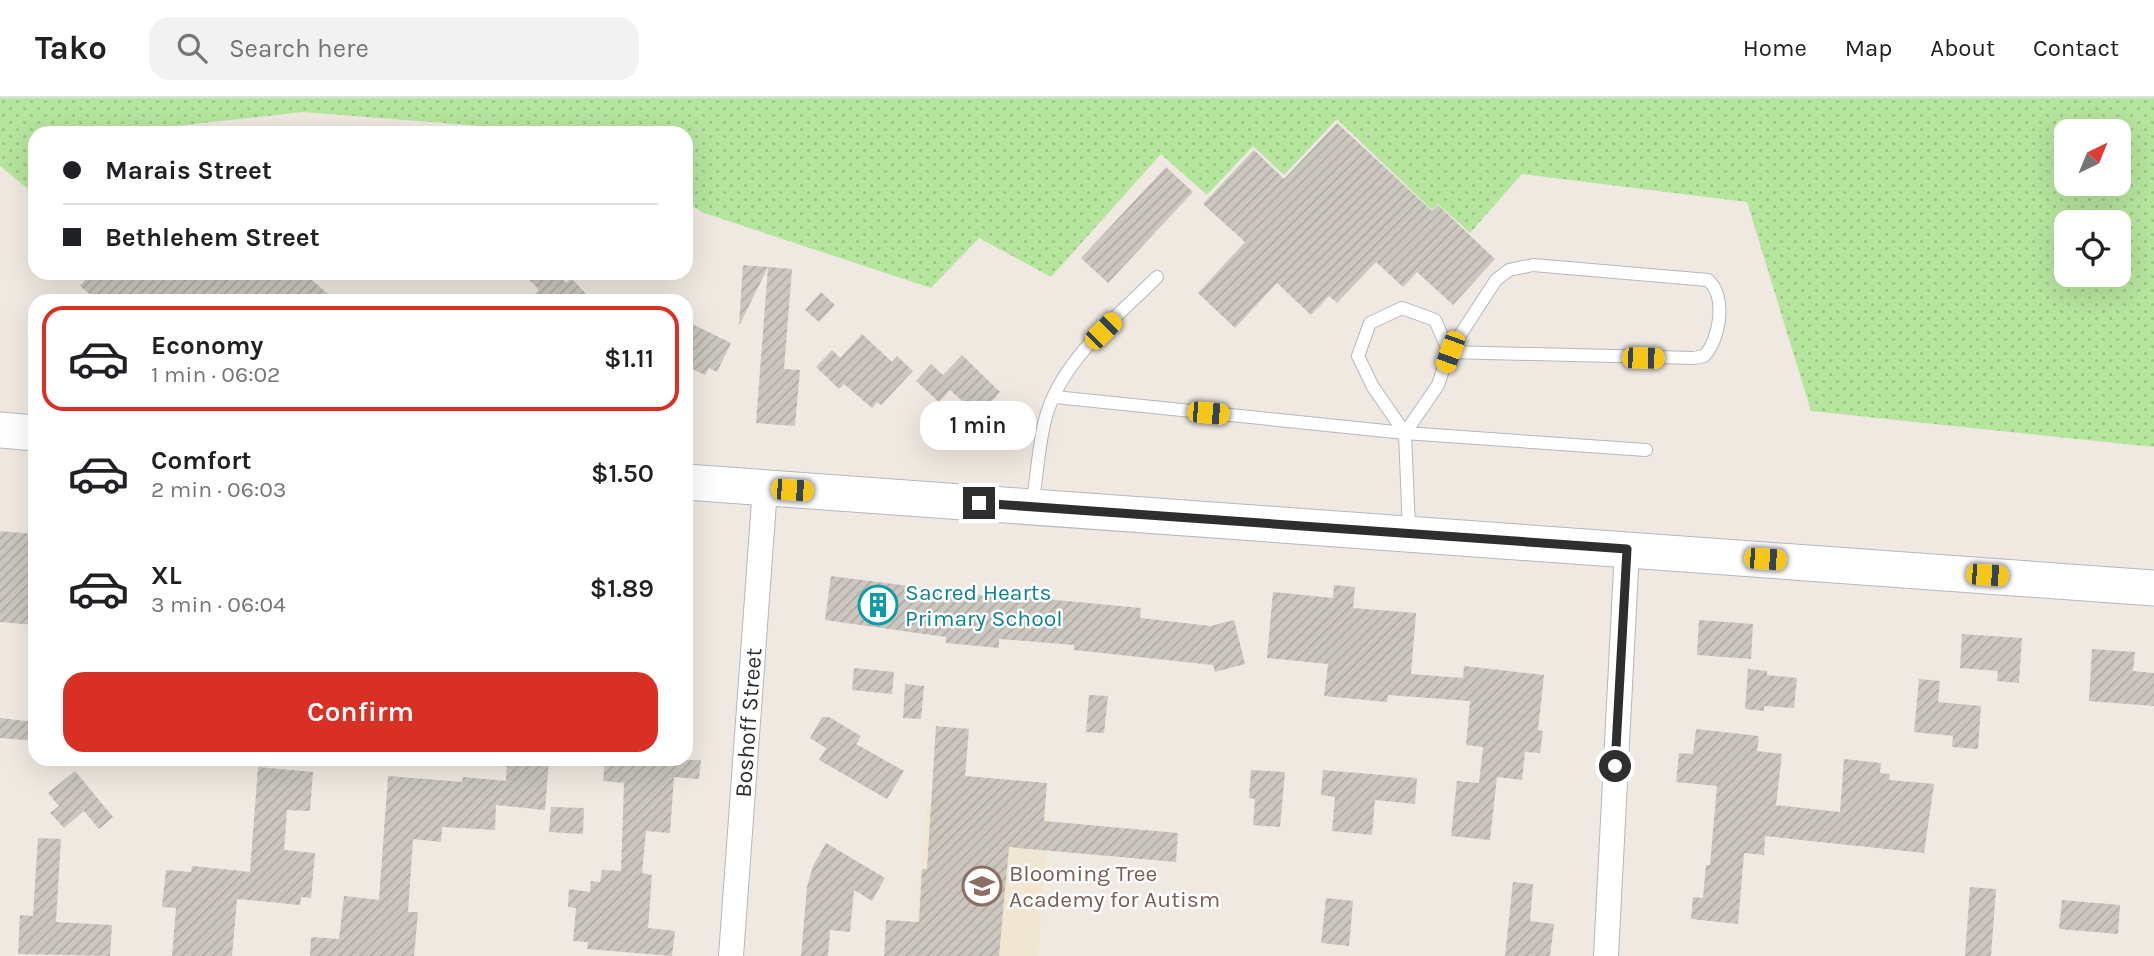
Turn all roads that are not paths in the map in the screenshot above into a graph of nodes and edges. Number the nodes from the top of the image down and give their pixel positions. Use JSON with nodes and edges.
{"nodes":[{"id":1,"x":1157,"y":277,"type":"dead end"},
{"id":2,"x":1450,"y":352,"type":"junction"},
{"id":3,"x":1055,"y":397,"type":"junction"},
{"id":4,"x":1405,"y":433,"type":"junction"},
{"id":5,"x":1646,"y":450,"type":"dead end"},
{"id":6,"x":693,"y":483,"type":"edge"},
{"id":7,"x":765,"y":488,"type":"junction"},
{"id":8,"x":1032,"y":506,"type":"junction"},
{"id":9,"x":1409,"y":533,"type":"junction"},
{"id":10,"x":1627,"y":549,"type":"junction"},
{"id":11,"x":2154,"y":588,"type":"edge"},
{"id":12,"x":731,"y":956,"type":"edge"},
{"id":13,"x":1605,"y":956,"type":"edge"}],
"edges":[{"from":1,"to":3,"type":"lane"},
{"from":2,"to":2,"type":"lane"},
{"from":2,"to":4,"type":"lane"},
{"from":2,"to":4,"type":"lane"},
{"from":3,"to":4,"type":"lane"},
{"from":3,"to":8,"type":"lane"},
{"from":4,"to":5,"type":"lane"},
{"from":4,"to":9,"type":"lane"},
{"from":6,"to":7,"type":"main road"},
{"from":7,"to":8,"type":"main road"},
{"from":7,"to":12,"type":"street","name":"Boshoff Street"},
{"from":8,"to":9,"type":"main road"},
{"from":9,"to":10,"type":"main road"},
{"from":10,"to":11,"type":"main road"},
{"from":10,"to":13,"type":"street"}]}
